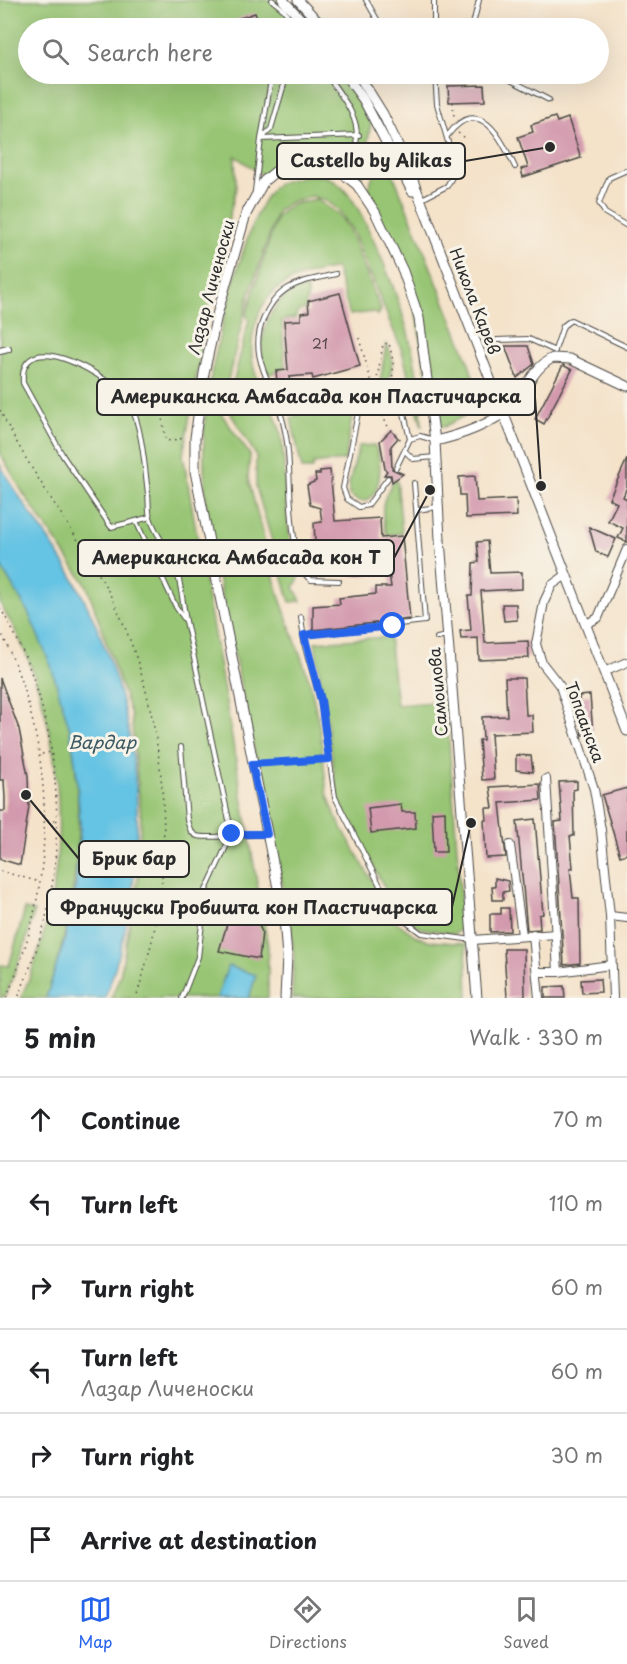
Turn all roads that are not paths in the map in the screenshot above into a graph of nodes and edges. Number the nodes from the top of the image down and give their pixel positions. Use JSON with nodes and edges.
{"nodes":[{"id":1,"x":272,"y":0,"type":"edge"},
{"id":2,"x":283,"y":0,"type":"edge"},
{"id":3,"x":298,"y":0,"type":"edge"},
{"id":4,"x":366,"y":0,"type":"edge"},
{"id":5,"x":434,"y":0,"type":"edge"},
{"id":6,"x":479,"y":0,"type":"edge"},
{"id":7,"x":289,"y":18,"type":"edge"},
{"id":8,"x":300,"y":18,"type":"edge"},
{"id":9,"x":315,"y":18,"type":"edge"},
{"id":10,"x":376,"y":18,"type":"edge"},
{"id":11,"x":434,"y":18,"type":"edge"},
{"id":12,"x":474,"y":18,"type":"edge"},
{"id":13,"x":270,"y":84,"type":"edge"},
{"id":14,"x":284,"y":84,"type":"edge"},
{"id":15,"x":333,"y":84,"type":"edge"},
{"id":16,"x":352,"y":84,"type":"edge"},
{"id":17,"x":364,"y":84,"type":"edge"},
{"id":18,"x":436,"y":84,"type":"edge"},
{"id":19,"x":518,"y":84,"type":"edge"},
{"id":20,"x":549,"y":100,"type":"dead end"},
{"id":21,"x":358,"y":135,"type":"junction"},
{"id":22,"x":447,"y":136,"type":"junction"},
{"id":23,"x":261,"y":139,"type":"junction"},
{"id":24,"x":515,"y":167,"type":"dead end"},
{"id":25,"x":627,"y":170,"type":"edge"},
{"id":26,"x":345,"y":173,"type":"junction"},
{"id":27,"x":254,"y":197,"type":"junction"},
{"id":28,"x":419,"y":201,"type":"junction"},
{"id":29,"x":627,"y":226,"type":"edge"},
{"id":30,"x":336,"y":274,"type":"dead end"},
{"id":31,"x":497,"y":340,"type":"dead end"},
{"id":32,"x":627,"y":347,"type":"edge"},
{"id":33,"x":8,"y":350,"type":"dead end"},
{"id":34,"x":0,"y":351,"type":"edge"},
{"id":35,"x":556,"y":353,"type":"junction"},
{"id":36,"x":627,"y":386,"type":"edge"},
{"id":37,"x":400,"y":396,"type":"dead end"},
{"id":38,"x":279,"y":410,"type":"junction"},
{"id":39,"x":503,"y":413,"type":"junction"},
{"id":40,"x":410,"y":439,"type":"junction"},
{"id":41,"x":435,"y":441,"type":"junction"},
{"id":42,"x":405,"y":451,"type":"junction"},
{"id":43,"x":435,"y":457,"type":"junction"},
{"id":44,"x":396,"y":468,"type":"dead end"},
{"id":45,"x":388,"y":478,"type":"dead end"},
{"id":46,"x":414,"y":483,"type":"dead end"},
{"id":47,"x":438,"y":507,"type":"junction"},
{"id":48,"x":417,"y":510,"type":"junction"},
{"id":49,"x":150,"y":517,"type":"junction"},
{"id":50,"x":136,"y":521,"type":"junction"},
{"id":51,"x":627,"y":549,"type":"edge"},
{"id":52,"x":566,"y":575,"type":"junction"},
{"id":53,"x":339,"y":581,"type":"dead end"},
{"id":54,"x":301,"y":617,"type":"dead end"},
{"id":55,"x":186,"y":621,"type":"junction"},
{"id":56,"x":586,"y":624,"type":"junction"},
{"id":57,"x":304,"y":635,"type":"junction"},
{"id":58,"x":448,"y":636,"type":"junction"},
{"id":59,"x":437,"y":638,"type":"dead end"},
{"id":60,"x":627,"y":662,"type":"edge"},
{"id":61,"x":604,"y":672,"type":"junction"},
{"id":62,"x":627,"y":731,"type":"edge"},
{"id":63,"x":181,"y":747,"type":"dead end"},
{"id":64,"x":546,"y":779,"type":"dead end"},
{"id":65,"x":232,"y":834,"type":"junction"},
{"id":66,"x":267,"y":834,"type":"junction"},
{"id":67,"x":510,"y":845,"type":"dead end"},
{"id":68,"x":610,"y":916,"type":"junction"},
{"id":69,"x":627,"y":918,"type":"edge"},
{"id":70,"x":556,"y":934,"type":"junction"},
{"id":71,"x":522,"y":935,"type":"junction"},
{"id":72,"x":533,"y":935,"type":"junction"},
{"id":73,"x":473,"y":940,"type":"junction"},
{"id":74,"x":611,"y":965,"type":"junction"},
{"id":75,"x":537,"y":972,"type":"junction"},
{"id":76,"x":558,"y":972,"type":"junction"},
{"id":77,"x":182,"y":998,"type":"edge"},
{"id":78,"x":285,"y":998,"type":"edge"},
{"id":79,"x":477,"y":998,"type":"edge"},
{"id":80,"x":539,"y":998,"type":"edge"},
{"id":81,"x":613,"y":998,"type":"edge"}],
"edges":[{"from":1,"to":7,"type":"lane"},
{"from":2,"to":8,"type":"street"},
{"from":3,"to":9,"type":"street"},
{"from":4,"to":10,"type":"lane"},
{"from":5,"to":11,"type":"lane"},
{"from":6,"to":12,"type":"lane"},
{"from":13,"to":23,"type":"lane"},
{"from":14,"to":23,"type":"lane"},
{"from":15,"to":21,"type":"lane"},
{"from":16,"to":28,"type":"street","name":"Никола Карев"},
{"from":17,"to":28,"type":"street","name":"Никола Карев"},
{"from":18,"to":22,"type":"lane"},
{"from":19,"to":20,"type":"lane"},
{"from":21,"to":23,"type":"lane"},
{"from":21,"to":26,"type":"lane"},
{"from":22,"to":24,"type":"lane"},
{"from":22,"to":28,"type":"lane"},
{"from":23,"to":27,"type":"lane"},
{"from":25,"to":29,"type":"lane"},
{"from":26,"to":27,"type":"street","name":"Лазар Личеноски"},
{"from":26,"to":41,"type":"street","name":"Лазар Личеноски"},
{"from":27,"to":66,"type":"street","name":"Лазар Личеноски"},
{"from":28,"to":39,"type":"street","name":"Никола Карев"},
{"from":30,"to":38,"type":"lane"},
{"from":31,"to":35,"type":"lane"},
{"from":32,"to":35,"type":"lane"},
{"from":33,"to":34,"type":"street"},
{"from":35,"to":36,"type":"street"},
{"from":35,"to":39,"type":"street"},
{"from":37,"to":40,"type":"lane"},
{"from":38,"to":45,"type":"lane"},
{"from":38,"to":53,"type":"lane"},
{"from":39,"to":41,"type":"street"},
{"from":39,"to":52,"type":"street","name":"Никола Карев"},
{"from":40,"to":41,"type":"lane"},
{"from":40,"to":42,"type":"lane"},
{"from":41,"to":43,"type":"street","name":"Самоилова"},
{"from":42,"to":43,"type":"lane"},
{"from":42,"to":44,"type":"lane"},
{"from":43,"to":47,"type":"street","name":"Самоилова"},
{"from":46,"to":48,"type":"lane"},
{"from":47,"to":48,"type":"lane"},
{"from":47,"to":58,"type":"street","name":"Самоилова"},
{"from":48,"to":57,"type":"lane"},
{"from":49,"to":50,"type":"lane"},
{"from":49,"to":50,"type":"lane"},
{"from":49,"to":55,"type":"lane"},
{"from":50,"to":55,"type":"lane"},
{"from":51,"to":56,"type":"street"},
{"from":52,"to":56,"type":"street","name":"Никола Карев"},
{"from":52,"to":68,"type":"street","name":"Топаанска"},
{"from":54,"to":57,"type":"lane"},
{"from":55,"to":65,"type":"lane"},
{"from":56,"to":61,"type":"street","name":"Никола Карев"},
{"from":57,"to":73,"type":"lane"},
{"from":58,"to":59,"type":"lane"},
{"from":58,"to":73,"type":"street","name":"Самоилова"},
{"from":60,"to":61,"type":"street"},
{"from":61,"to":62,"type":"street","name":"Никола Карев"},
{"from":63,"to":65,"type":"lane"},
{"from":64,"to":70,"type":"street"},
{"from":65,"to":66,"type":"lane"},
{"from":65,"to":77,"type":"lane"},
{"from":66,"to":78,"type":"street","name":"Лазар Личеноски"},
{"from":67,"to":71,"type":"street"},
{"from":68,"to":69,"type":"street"},
{"from":68,"to":74,"type":"street","name":"Топаанска"},
{"from":70,"to":72,"type":"street"},
{"from":70,"to":76,"type":"street"},
{"from":71,"to":72,"type":"street"},
{"from":71,"to":73,"type":"street"},
{"from":72,"to":75,"type":"street"},
{"from":73,"to":79,"type":"street","name":"Самоилова"},
{"from":74,"to":76,"type":"street"},
{"from":74,"to":81,"type":"street","name":"Топаанска"},
{"from":75,"to":76,"type":"street"},
{"from":75,"to":80,"type":"street"}]}
